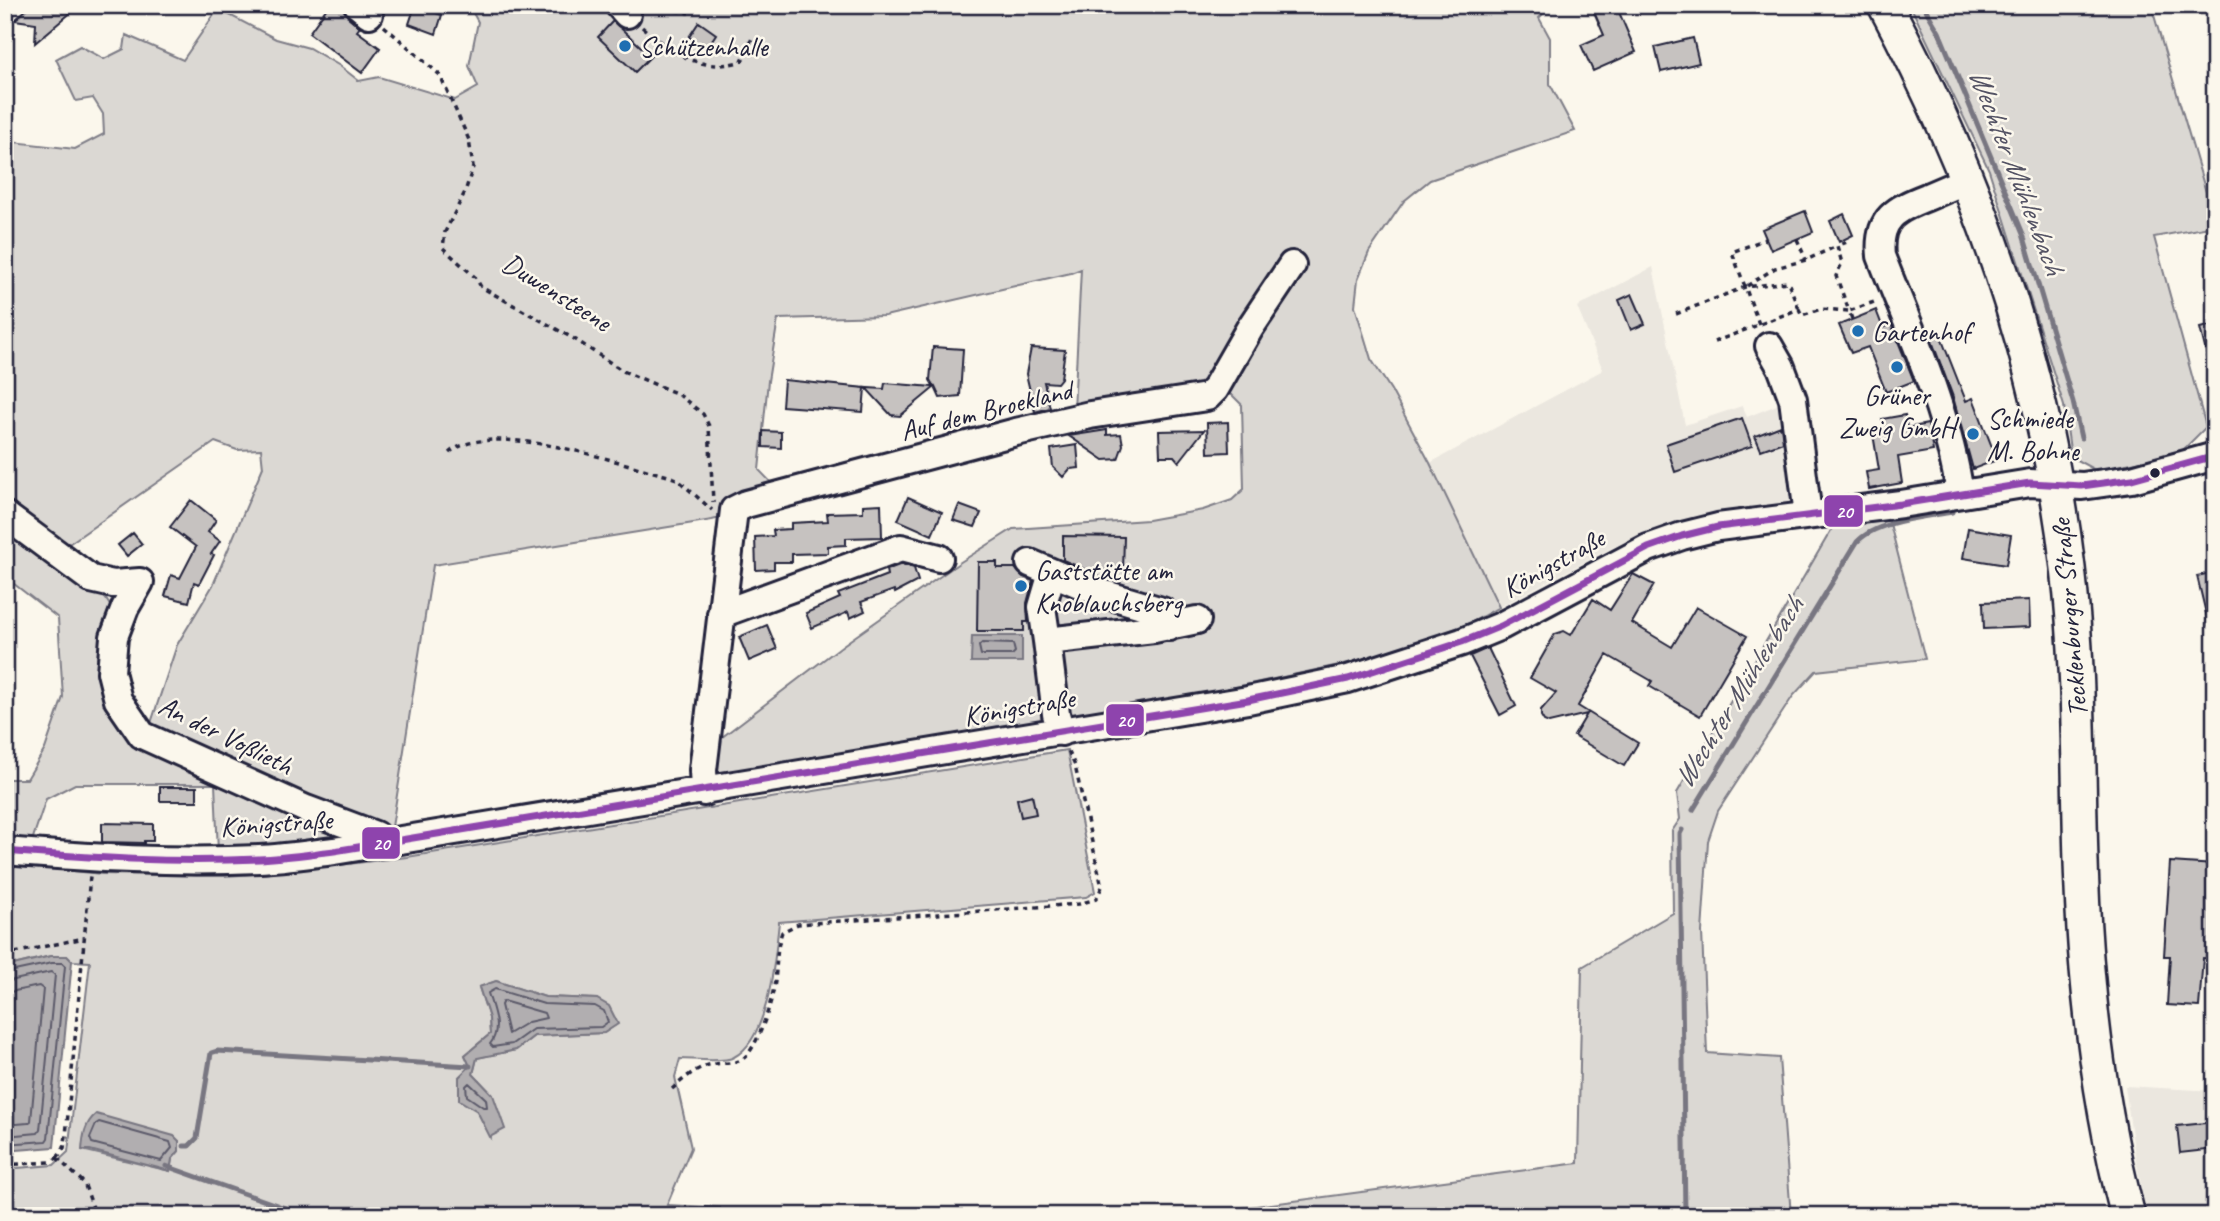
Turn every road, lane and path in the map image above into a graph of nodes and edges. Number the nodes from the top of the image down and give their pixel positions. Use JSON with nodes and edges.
{"nodes":[{"id":1,"x":1885,"y":5,"type":"edge"},
{"id":2,"x":666,"y":9,"type":"dead end"},
{"id":3,"x":363,"y":10,"type":"edge"},
{"id":4,"x":623,"y":10,"type":"edge"},
{"id":5,"x":689,"y":13,"type":"dead end"},
{"id":6,"x":754,"y":36,"type":"dead end"},
{"id":7,"x":1969,"y":179,"type":"junction"},
{"id":8,"x":1766,"y":239,"type":"dead end"},
{"id":9,"x":1797,"y":239,"type":"dead end"},
{"id":10,"x":1846,"y":239,"type":"dead end"},
{"id":11,"x":1837,"y":246,"type":"junction"},
{"id":12,"x":1806,"y":260,"type":"junction"},
{"id":13,"x":1292,"y":265,"type":"dead end"},
{"id":14,"x":1745,"y":287,"type":"junction"},
{"id":15,"x":1881,"y":308,"type":"dead end"},
{"id":16,"x":1799,"y":309,"type":"junction"},
{"id":17,"x":1849,"y":311,"type":"junction"},
{"id":18,"x":1676,"y":314,"type":"dead end"},
{"id":19,"x":1852,"y":320,"type":"dead end"},
{"id":20,"x":1764,"y":335,"type":"junction"},
{"id":21,"x":1714,"y":342,"type":"dead end"},
{"id":22,"x":449,"y":453,"type":"dead end"},
{"id":23,"x":2215,"y":456,"type":"edge"},
{"id":24,"x":2055,"y":484,"type":"junction"},
{"id":25,"x":1960,"y":494,"type":"junction"},
{"id":26,"x":1808,"y":515,"type":"junction"},
{"id":27,"x":5,"y":516,"type":"edge"},
{"id":28,"x":939,"y":558,"type":"dead end"},
{"id":29,"x":721,"y":614,"type":"junction"},
{"id":30,"x":1197,"y":620,"type":"dead end"},
{"id":31,"x":1169,"y":626,"type":"junction"},
{"id":32,"x":1047,"y":641,"type":"junction"},
{"id":33,"x":1061,"y":732,"type":"junction"},
{"id":34,"x":704,"y":792,"type":"junction"},
{"id":35,"x":378,"y":845,"type":"junction"},
{"id":36,"x":5,"y":851,"type":"edge"},
{"id":37,"x":91,"y":858,"type":"junction"},
{"id":38,"x":84,"y":939,"type":"junction"},
{"id":39,"x":5,"y":955,"type":"edge"},
{"id":40,"x":672,"y":1089,"type":"dead end"},
{"id":41,"x":57,"y":1158,"type":"junction"},
{"id":42,"x":5,"y":1165,"type":"edge"},
{"id":43,"x":96,"y":1216,"type":"edge"},
{"id":44,"x":2128,"y":1216,"type":"edge"}],
"edges":[{"from":1,"to":7,"type":"main road","name":"Tecklenburger Straße"},
{"from":2,"to":5,"type":"path"},
{"from":3,"to":22,"type":"path","name":"Duwensteene"},
{"from":4,"to":6,"type":"path"},
{"from":7,"to":24,"type":"main road","name":"Tecklenburger Straße"},
{"from":7,"to":25,"type":"street"},
{"from":8,"to":14,"type":"path"},
{"from":9,"to":12,"type":"path"},
{"from":10,"to":11,"type":"path"},
{"from":11,"to":12,"type":"path"},
{"from":11,"to":17,"type":"path"},
{"from":12,"to":14,"type":"path"},
{"from":13,"to":29,"type":"street","name":"Auf dem Broekland"},
{"from":14,"to":16,"type":"path"},
{"from":14,"to":18,"type":"path"},
{"from":14,"to":20,"type":"path"},
{"from":15,"to":17,"type":"path"},
{"from":16,"to":17,"type":"path"},
{"from":16,"to":20,"type":"path"},
{"from":17,"to":19,"type":"path"},
{"from":20,"to":21,"type":"path"},
{"from":20,"to":26,"type":"street"},
{"from":23,"to":24,"type":"street","name":"Königstraße"},
{"from":24,"to":25,"type":"street","name":"Königstraße"},
{"from":24,"to":44,"type":"main road","name":"Tecklenburger Straße"},
{"from":25,"to":26,"type":"street","name":"Königstraße"},
{"from":26,"to":33,"type":"street","name":"Königstraße"},
{"from":27,"to":35,"type":"street","name":"An der Voßlieth"},
{"from":28,"to":29,"type":"street"},
{"from":29,"to":34,"type":"street","name":"Auf dem Broekland"},
{"from":30,"to":31,"type":"street"},
{"from":31,"to":32,"type":"street"},
{"from":31,"to":32,"type":"street"},
{"from":32,"to":33,"type":"street"},
{"from":33,"to":34,"type":"street","name":"Königstraße"},
{"from":33,"to":40,"type":"path"},
{"from":34,"to":35,"type":"street","name":"Königstraße"},
{"from":35,"to":37,"type":"street","name":"Königstraße"},
{"from":36,"to":37,"type":"street","name":"Königstraße"},
{"from":37,"to":38,"type":"path"},
{"from":38,"to":39,"type":"path"},
{"from":38,"to":41,"type":"path"},
{"from":41,"to":42,"type":"path"},
{"from":41,"to":43,"type":"path"}]}
